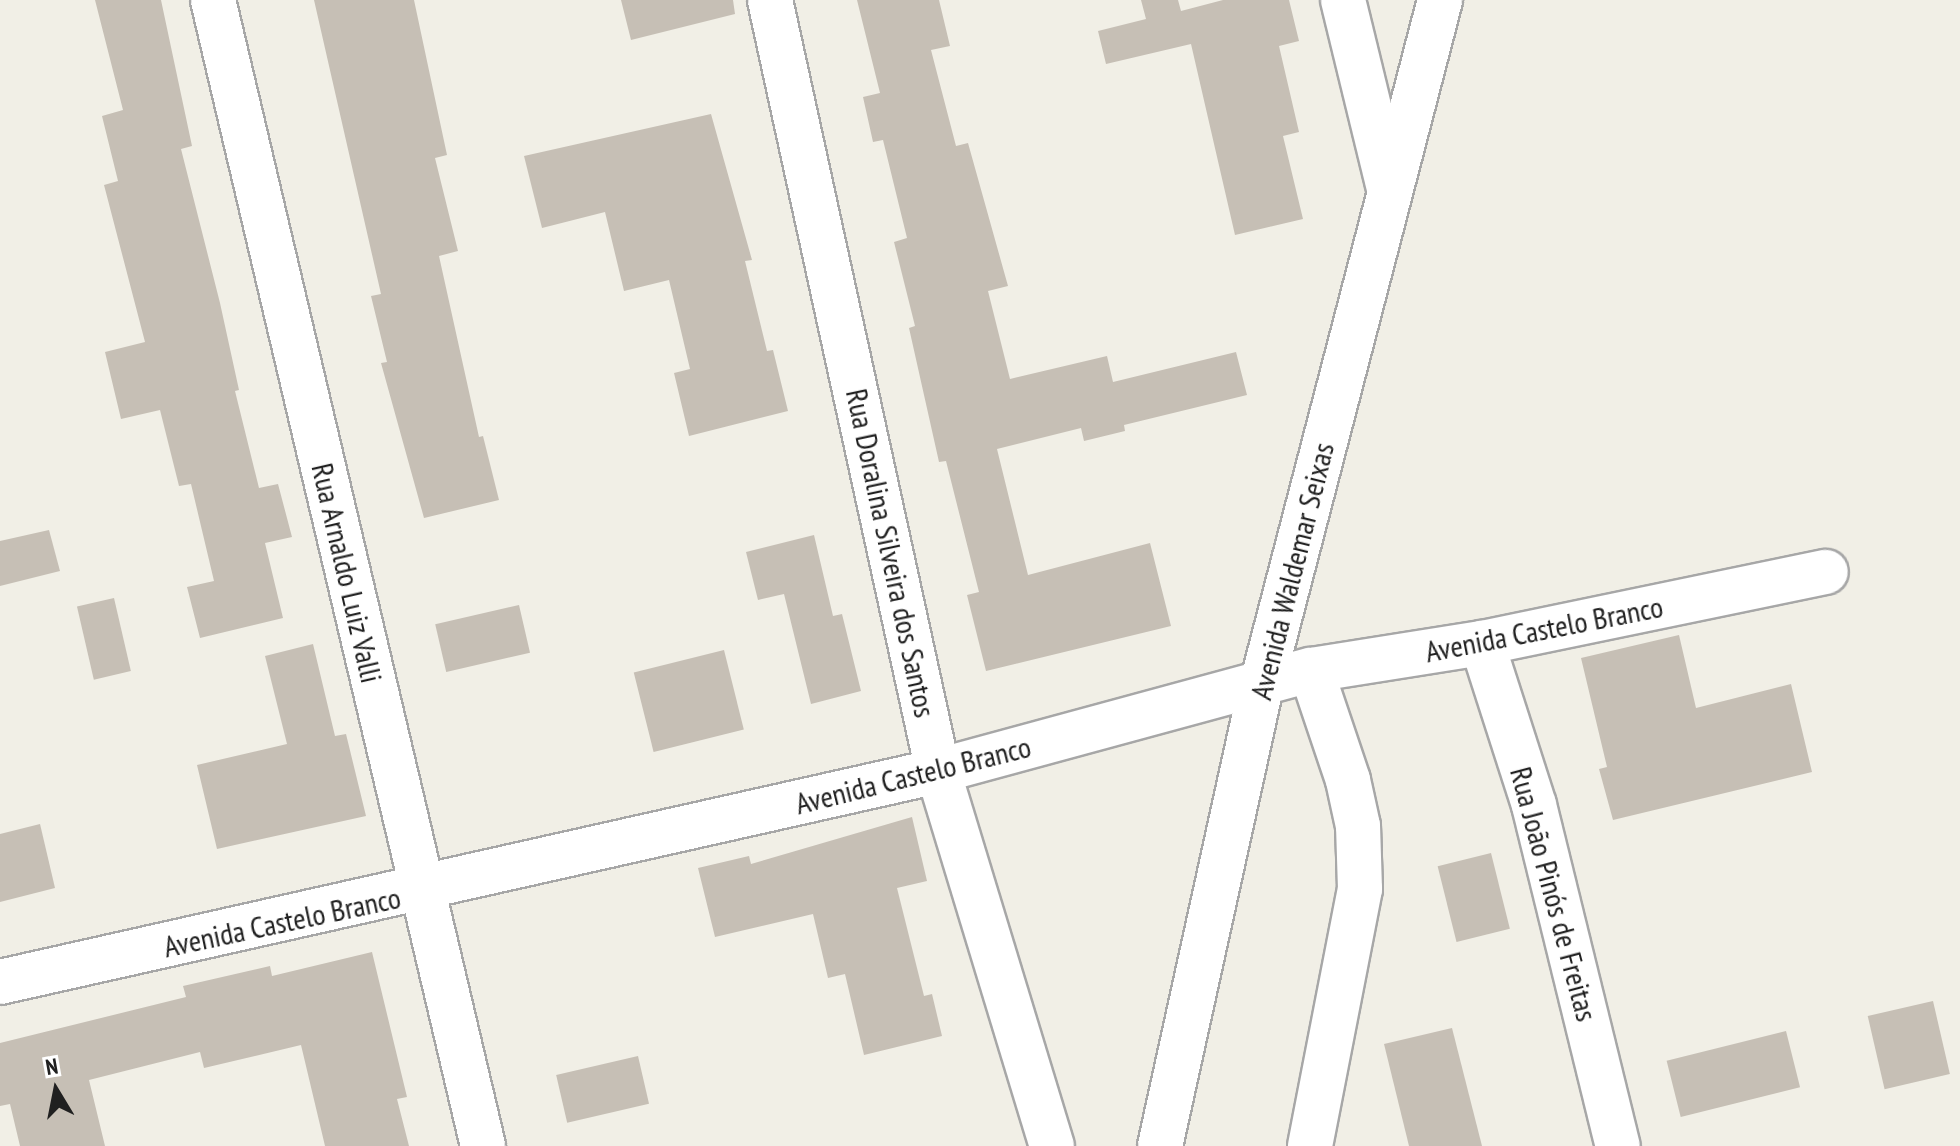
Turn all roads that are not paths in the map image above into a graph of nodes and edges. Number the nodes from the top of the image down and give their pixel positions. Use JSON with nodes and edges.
{"nodes":[{"id":1,"x":213,"y":0,"type":"edge"},
{"id":2,"x":770,"y":0,"type":"edge"},
{"id":3,"x":1343,"y":0,"type":"edge"},
{"id":4,"x":1440,"y":0,"type":"edge"},
{"id":5,"x":1390,"y":192,"type":"junction"},
{"id":6,"x":1826,"y":572,"type":"dead end"},
{"id":7,"x":1482,"y":643,"type":"junction"},
{"id":8,"x":1311,"y":670,"type":"junction"},
{"id":9,"x":1262,"y":684,"type":"junction"},
{"id":10,"x":938,"y":771,"type":"junction"},
{"id":11,"x":422,"y":891,"type":"junction"},
{"id":12,"x":0,"y":982,"type":"edge"},
{"id":13,"x":483,"y":1146,"type":"edge"},
{"id":14,"x":1052,"y":1146,"type":"edge"},
{"id":15,"x":1160,"y":1146,"type":"edge"},
{"id":16,"x":1310,"y":1146,"type":"edge"},
{"id":17,"x":1618,"y":1146,"type":"edge"}],
"edges":[{"from":1,"to":11,"type":"street","name":"Rua Arnaldo Luiz Valli"},
{"from":2,"to":10,"type":"street","name":"Rua Doralina Silveira dos Santos"},
{"from":3,"to":5,"type":"street"},
{"from":4,"to":5,"type":"street","name":"Avenida Waldemar Seixas"},
{"from":5,"to":9,"type":"street","name":"Avenida Waldemar Seixas"},
{"from":6,"to":7,"type":"street","name":"Avenida Castelo Branco"},
{"from":7,"to":8,"type":"street","name":"Avenida Castelo Branco"},
{"from":7,"to":17,"type":"street","name":"Rua João Pinós de Freitas"},
{"from":8,"to":9,"type":"street","name":"Avenida Castelo Branco"},
{"from":8,"to":16,"type":"street"},
{"from":9,"to":10,"type":"street","name":"Avenida Castelo Branco"},
{"from":9,"to":15,"type":"street","name":"Avenida Waldemar Seixas"},
{"from":10,"to":11,"type":"street","name":"Avenida Castelo Branco"},
{"from":10,"to":14,"type":"street","name":"Rua Doralina Silveira dos Santos"},
{"from":11,"to":12,"type":"street","name":"Avenida Castelo Branco"},
{"from":11,"to":13,"type":"street","name":"Rua Arnaldo Luiz Valli"}]}
